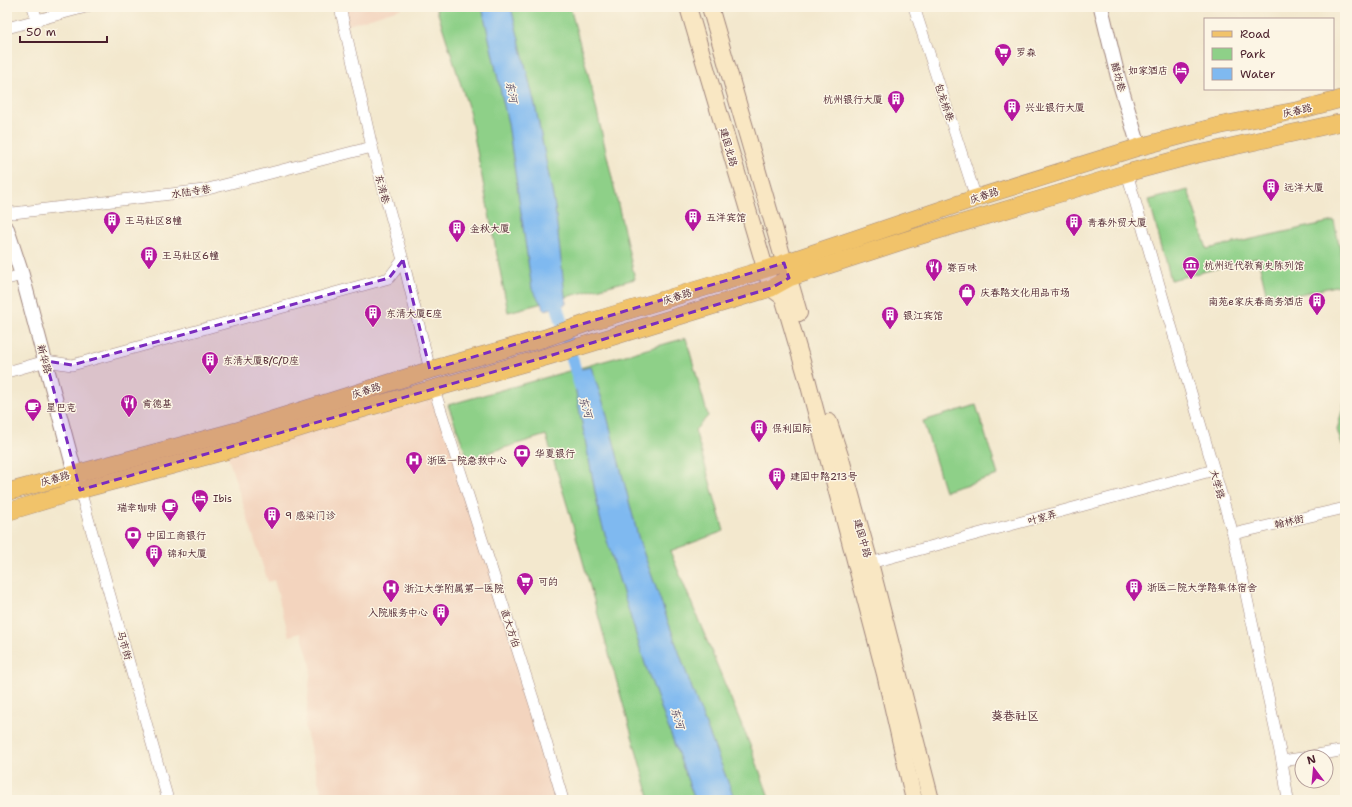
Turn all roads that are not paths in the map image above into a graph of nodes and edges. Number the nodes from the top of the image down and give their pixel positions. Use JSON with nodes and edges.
{"nodes":[{"id":1,"x":33,"y":7,"type":"edge"},
{"id":2,"x":86,"y":7,"type":"edge"},
{"id":3,"x":340,"y":7,"type":"edge"},
{"id":4,"x":688,"y":7,"type":"edge"},
{"id":5,"x":710,"y":7,"type":"edge"},
{"id":6,"x":914,"y":7,"type":"edge"},
{"id":7,"x":1102,"y":7,"type":"edge"},
{"id":8,"x":37,"y":20,"type":"junction"},
{"id":9,"x":7,"y":28,"type":"edge"},
{"id":10,"x":1340,"y":100,"type":"edge"},
{"id":11,"x":1343,"y":122,"type":"edge"},
{"id":12,"x":372,"y":147,"type":"junction"},
{"id":13,"x":1139,"y":147,"type":"junction"},
{"id":14,"x":1127,"y":173,"type":"junction"},
{"id":15,"x":976,"y":198,"type":"junction"},
{"id":16,"x":7,"y":211,"type":"edge"},
{"id":17,"x":7,"y":229,"type":"edge"},
{"id":18,"x":403,"y":260,"type":"junction"},
{"id":19,"x":766,"y":269,"type":"junction"},
{"id":20,"x":787,"y":271,"type":"junction"},
{"id":21,"x":22,"y":275,"type":"junction"},
{"id":22,"x":7,"y":279,"type":"edge"},
{"id":23,"x":771,"y":288,"type":"junction"},
{"id":24,"x":46,"y":361,"type":"junction"},
{"id":25,"x":430,"y":370,"type":"junction"},
{"id":26,"x":7,"y":372,"type":"edge"},
{"id":27,"x":434,"y":389,"type":"junction"},
{"id":28,"x":1214,"y":470,"type":"junction"},
{"id":29,"x":75,"y":473,"type":"junction"},
{"id":30,"x":80,"y":490,"type":"junction"},
{"id":31,"x":7,"y":492,"type":"edge"},
{"id":32,"x":1345,"y":508,"type":"edge"},
{"id":33,"x":7,"y":512,"type":"edge"},
{"id":34,"x":1233,"y":534,"type":"junction"},
{"id":35,"x":870,"y":563,"type":"junction"},
{"id":36,"x":1345,"y":750,"type":"edge"},
{"id":37,"x":1334,"y":752,"type":"edge"},
{"id":38,"x":1294,"y":759,"type":"edge"},
{"id":39,"x":1282,"y":761,"type":"junction"},
{"id":40,"x":168,"y":800,"type":"edge"},
{"id":41,"x":563,"y":800,"type":"edge"},
{"id":42,"x":914,"y":800,"type":"edge"},
{"id":43,"x":931,"y":800,"type":"edge"},
{"id":44,"x":1288,"y":800,"type":"edge"}],
"edges":[{"from":1,"to":8,"type":"street"},
{"from":2,"to":8,"type":"street"},
{"from":3,"to":12,"type":"street","name":"东清巷"},
{"from":4,"to":19,"type":"main road","name":"建国北路"},
{"from":5,"to":20,"type":"main road","name":"建国北路"},
{"from":6,"to":15,"type":"street","name":"包龙桥巷"},
{"from":7,"to":13,"type":"street","name":"醋坊巷"},
{"from":8,"to":9,"type":"street"},
{"from":10,"to":13,"type":"main road","name":"庆春路"},
{"from":11,"to":14,"type":"main road","name":"庆春路"},
{"from":12,"to":16,"type":"street","name":"水陆寺巷"},
{"from":12,"to":18,"type":"street","name":"东清巷"},
{"from":13,"to":15,"type":"main road","name":"庆春路"},
{"from":14,"to":20,"type":"main road","name":"庆春路"},
{"from":14,"to":28,"type":"street","name":"大学路"},
{"from":15,"to":20,"type":"main road","name":"庆春路"},
{"from":17,"to":21,"type":"street","name":"新华路"},
{"from":18,"to":24,"type":"street"},
{"from":18,"to":25,"type":"street","name":"东清巷"},
{"from":19,"to":20,"type":"main road","name":"庆春路"},
{"from":19,"to":23,"type":"main road","name":"建国北路"},
{"from":19,"to":25,"type":"main road","name":"庆春路"},
{"from":20,"to":23,"type":"main road","name":"庆春路"},
{"from":20,"to":35,"type":"main road","name":"建国中路"},
{"from":21,"to":22,"type":"street"},
{"from":21,"to":24,"type":"street","name":"新华路"},
{"from":23,"to":27,"type":"main road","name":"庆春路"},
{"from":23,"to":42,"type":"main road","name":"建国中路"},
{"from":24,"to":26,"type":"street"},
{"from":24,"to":29,"type":"street","name":"新华路"},
{"from":25,"to":29,"type":"main road","name":"庆春路"},
{"from":27,"to":30,"type":"main road","name":"庆春路"},
{"from":27,"to":41,"type":"street","name":"直大方伯"},
{"from":28,"to":34,"type":"street","name":"大学路"},
{"from":28,"to":35,"type":"street","name":"叶家弄"},
{"from":29,"to":30,"type":"street","name":"新华路"},
{"from":29,"to":31,"type":"main road","name":"庆春路"},
{"from":30,"to":33,"type":"main road","name":"庆春路"},
{"from":30,"to":40,"type":"street","name":"马市街"},
{"from":32,"to":34,"type":"street","name":"翰林街"},
{"from":34,"to":39,"type":"street","name":"大学路"},
{"from":35,"to":43,"type":"main road","name":"建国中路"},
{"from":36,"to":37,"type":"street"},
{"from":38,"to":39,"type":"street"},
{"from":39,"to":44,"type":"street","name":"大学路"}]}
